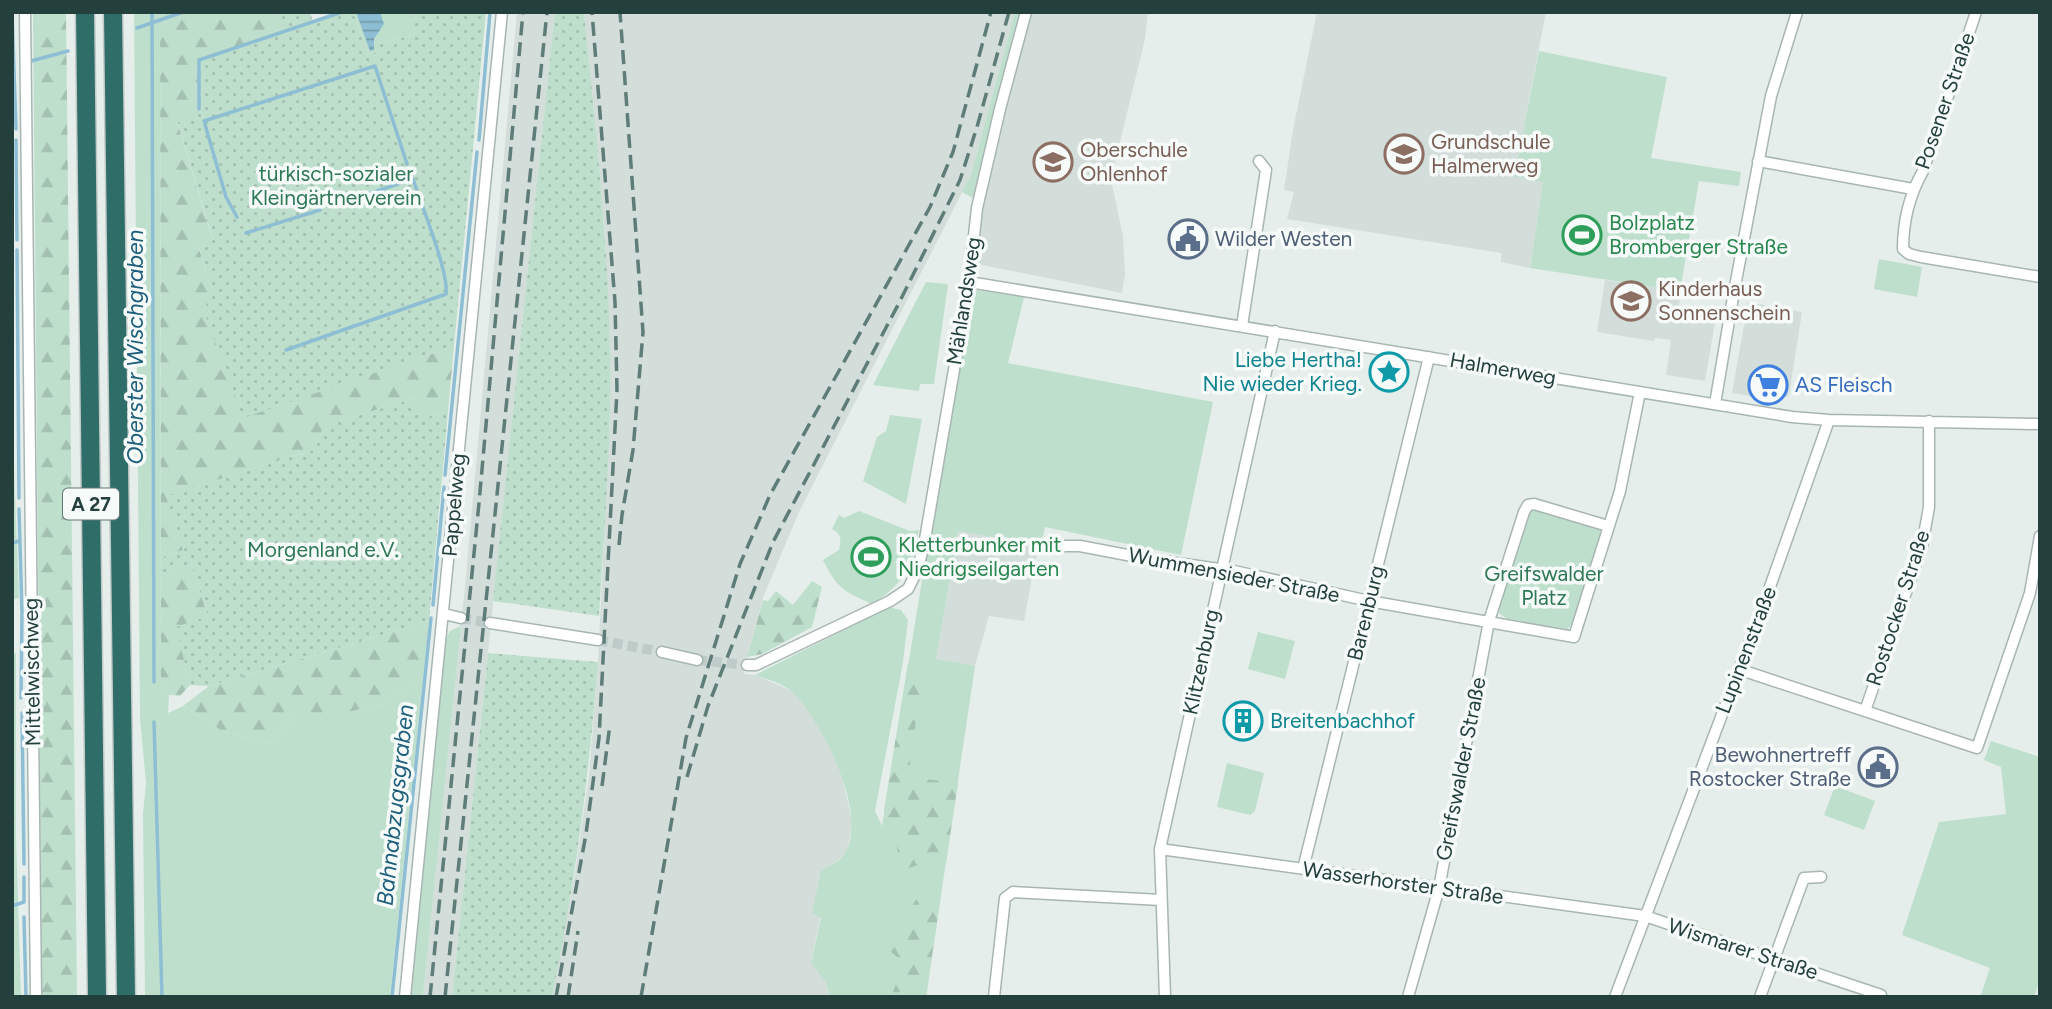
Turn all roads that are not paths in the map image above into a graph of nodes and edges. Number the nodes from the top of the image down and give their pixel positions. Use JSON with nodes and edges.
{"nodes":[{"id":1,"x":25,"y":12,"type":"edge"},
{"id":2,"x":85,"y":12,"type":"edge"},
{"id":3,"x":113,"y":12,"type":"edge"},
{"id":4,"x":502,"y":12,"type":"edge"},
{"id":5,"x":1026,"y":12,"type":"edge"},
{"id":6,"x":1797,"y":12,"type":"edge"},
{"id":7,"x":1976,"y":12,"type":"edge"},
{"id":8,"x":1259,"y":161,"type":"dead end"},
{"id":9,"x":1758,"y":161,"type":"junction"},
{"id":10,"x":1913,"y":189,"type":"junction"},
{"id":11,"x":2040,"y":277,"type":"edge"},
{"id":12,"x":969,"y":282,"type":"junction"},
{"id":13,"x":1242,"y":326,"type":"junction"},
{"id":14,"x":1275,"y":331,"type":"junction"},
{"id":15,"x":1429,"y":357,"type":"junction"},
{"id":16,"x":1640,"y":392,"type":"junction"},
{"id":17,"x":1715,"y":404,"type":"junction"},
{"id":18,"x":1829,"y":420,"type":"junction"},
{"id":19,"x":1929,"y":421,"type":"junction"},
{"id":20,"x":2040,"y":424,"type":"edge"},
{"id":21,"x":1608,"y":526,"type":"junction"},
{"id":22,"x":2040,"y":536,"type":"edge"},
{"id":23,"x":1062,"y":546,"type":"dead end"},
{"id":24,"x":1221,"y":570,"type":"junction"},
{"id":25,"x":1369,"y":601,"type":"junction"},
{"id":26,"x":444,"y":614,"type":"junction"},
{"id":27,"x":461,"y":618,"type":"tunnel mouth"},
{"id":28,"x":1489,"y":621,"type":"junction"},
{"id":29,"x":490,"y":623,"type":"tunnel mouth"},
{"id":30,"x":598,"y":640,"type":"tunnel mouth"},
{"id":31,"x":662,"y":652,"type":"tunnel mouth"},
{"id":32,"x":698,"y":660,"type":"tunnel mouth"},
{"id":33,"x":747,"y":665,"type":"tunnel mouth"},
{"id":34,"x":1738,"y":669,"type":"junction"},
{"id":35,"x":1865,"y":711,"type":"junction"},
{"id":36,"x":1160,"y":849,"type":"junction"},
{"id":37,"x":1303,"y":869,"type":"junction"},
{"id":38,"x":1821,"y":877,"type":"dead end"},
{"id":39,"x":1439,"y":888,"type":"junction"},
{"id":40,"x":1161,"y":900,"type":"junction"},
{"id":41,"x":1645,"y":916,"type":"junction"},
{"id":42,"x":1773,"y":958,"type":"junction"},
{"id":43,"x":1880,"y":996,"type":"edge"},
{"id":44,"x":36,"y":997,"type":"edge"},
{"id":45,"x":97,"y":997,"type":"edge"},
{"id":46,"x":126,"y":997,"type":"edge"},
{"id":47,"x":405,"y":997,"type":"edge"},
{"id":48,"x":994,"y":997,"type":"edge"},
{"id":49,"x":1165,"y":997,"type":"edge"},
{"id":50,"x":1409,"y":997,"type":"edge"},
{"id":51,"x":1615,"y":997,"type":"edge"},
{"id":52,"x":1760,"y":997,"type":"edge"}],
"edges":[{"from":1,"to":44,"type":"street","name":"Mittelwischweg"},
{"from":2,"to":45,"type":"highway","number":"A 27"},
{"from":3,"to":46,"type":"highway","number":"A 27"},
{"from":4,"to":26,"type":"street","name":"Pappelweg"},
{"from":5,"to":12,"type":"street","name":"Mählandsweg"},
{"from":6,"to":9,"type":"street"},
{"from":7,"to":10,"type":"street","name":"Posener Straße"},
{"from":8,"to":13,"type":"street"},
{"from":9,"to":10,"type":"street","name":"Posener Straße"},
{"from":9,"to":17,"type":"street"},
{"from":10,"to":11,"type":"street","name":"Posener Straße"},
{"from":12,"to":13,"type":"street","name":"Halmerweg"},
{"from":12,"to":33,"type":"street","name":"Mählandsweg"},
{"from":13,"to":14,"type":"street","name":"Halmerweg"},
{"from":14,"to":15,"type":"street","name":"Halmerweg"},
{"from":14,"to":24,"type":"street","name":"Klitzenburg"},
{"from":15,"to":16,"type":"street","name":"Halmerweg"},
{"from":15,"to":25,"type":"street","name":"Barenburg"},
{"from":16,"to":17,"type":"street","name":"Halmerweg"},
{"from":16,"to":21,"type":"street"},
{"from":17,"to":18,"type":"street","name":"Halmerweg"},
{"from":18,"to":19,"type":"street","name":"Halmerweg"},
{"from":18,"to":34,"type":"street","name":"Lupinenstraße"},
{"from":19,"to":20,"type":"street","name":"Halmerweg"},
{"from":19,"to":35,"type":"street","name":"Rostocker Straße"},
{"from":21,"to":28,"type":"street"},
{"from":21,"to":28,"type":"street"},
{"from":22,"to":35,"type":"street"},
{"from":23,"to":24,"type":"street","name":"Wummensieder Straße"},
{"from":24,"to":25,"type":"street","name":"Wummensieder Straße"},
{"from":24,"to":36,"type":"street","name":"Klitzenburg"},
{"from":25,"to":28,"type":"street","name":"Wummensieder Straße"},
{"from":25,"to":37,"type":"street","name":"Barenburg"},
{"from":26,"to":27,"type":"street"},
{"from":26,"to":47,"type":"street","name":"Pappelweg"},
{"from":28,"to":39,"type":"street","name":"Greifswalder Straße"},
{"from":29,"to":30,"type":"street"},
{"from":31,"to":32,"type":"street"},
{"from":34,"to":35,"type":"street"},
{"from":34,"to":41,"type":"street","name":"Lupinenstraße"},
{"from":36,"to":37,"type":"street","name":"Wasserhorster Straße"},
{"from":36,"to":40,"type":"street","name":"Klitzenburg"},
{"from":37,"to":39,"type":"street","name":"Wasserhorster Straße"},
{"from":38,"to":42,"type":"street"},
{"from":39,"to":41,"type":"street","name":"Wasserhorster Straße"},
{"from":39,"to":50,"type":"street","name":"Greifswalder Straße"},
{"from":40,"to":48,"type":"street"},
{"from":40,"to":49,"type":"street","name":"Klitzenburg"},
{"from":41,"to":42,"type":"street","name":"Wismarer Straße"},
{"from":41,"to":51,"type":"street","name":"Lupinenstraße"},
{"from":42,"to":43,"type":"street","name":"Wismarer Straße"},
{"from":42,"to":52,"type":"street"}]}
